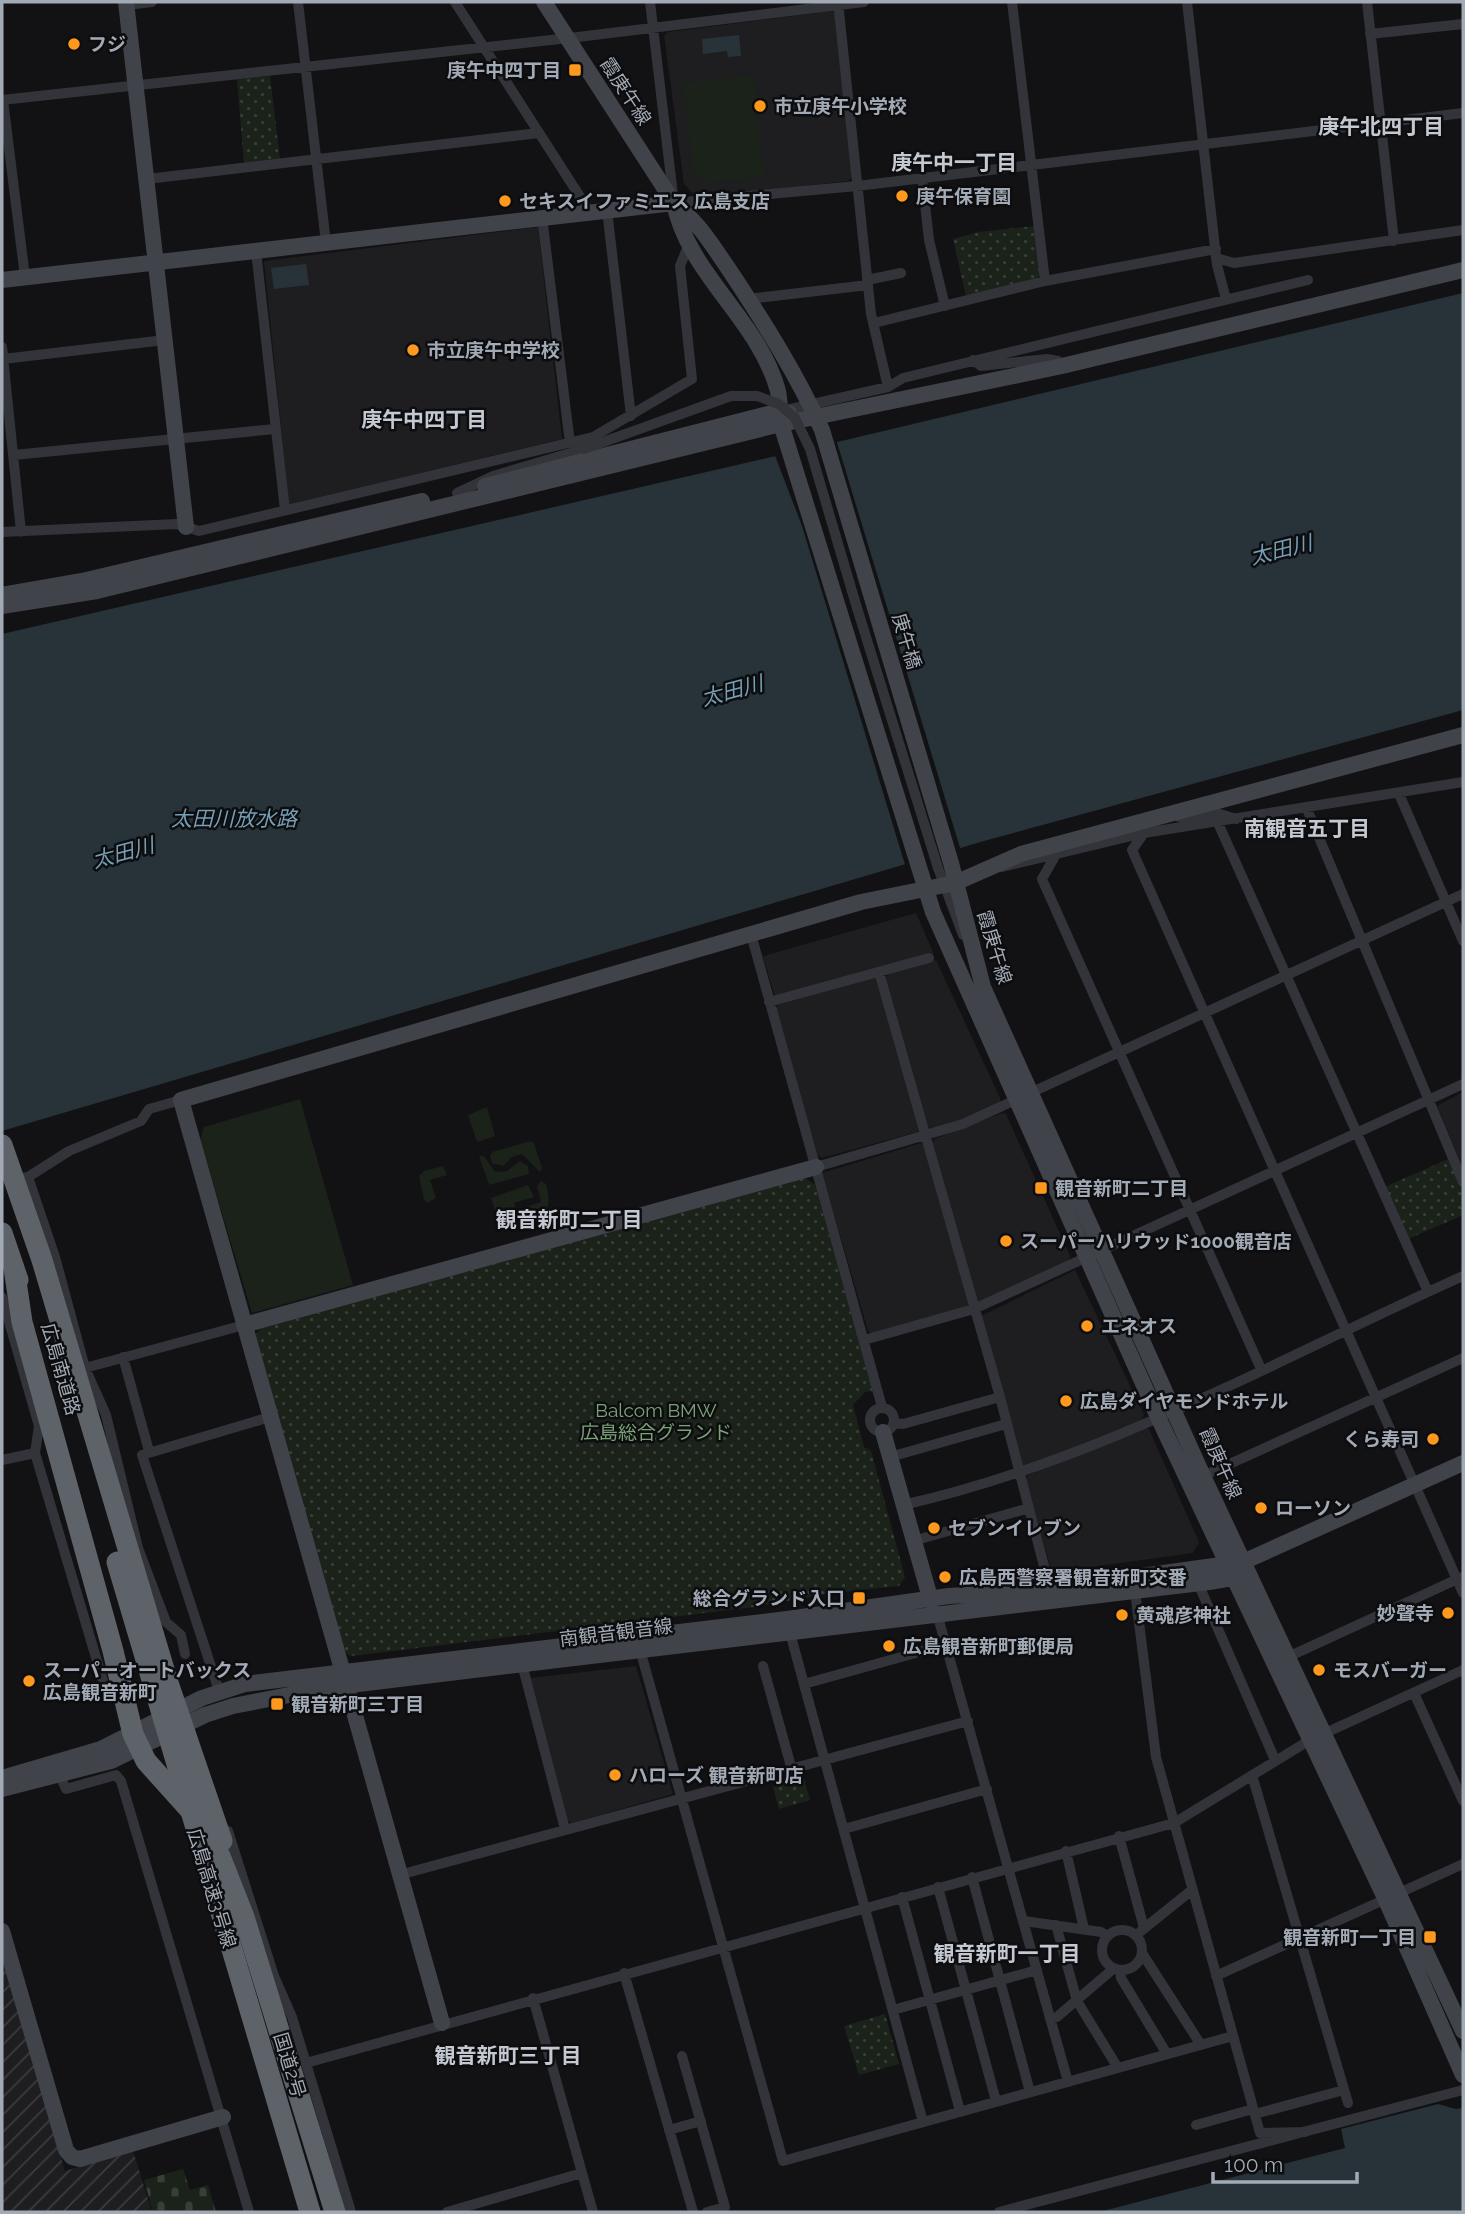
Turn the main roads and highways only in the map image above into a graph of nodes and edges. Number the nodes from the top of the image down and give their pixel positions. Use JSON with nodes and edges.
{"nodes":[{"id":1,"x":2,"y":1146,"type":"edge"},
{"id":2,"x":17,"y":1178,"type":"edge"},
{"id":3,"x":2,"y":1233,"type":"edge"},
{"id":4,"x":14,"y":1268,"type":"junction"},
{"id":5,"x":111,"y":1564,"type":"junction"},
{"id":6,"x":244,"y":1917,"type":"junction"},
{"id":7,"x":307,"y":2212,"type":"edge"},
{"id":8,"x":335,"y":2212,"type":"edge"}],
"edges":[{"from":1,"to":6,"type":"highway","name":"国道2号"},
{"from":2,"to":5,"type":"highway","name":"広島南道路"},
{"from":3,"to":4,"type":"highway","name":"広島南道路"},
{"from":4,"to":5,"type":"highway","name":"広島南道路"},
{"from":4,"to":6,"type":"highway","name":"国道2号"},
{"from":5,"to":7,"type":"highway","name":"広島高速3号線"},
{"from":6,"to":8,"type":"highway","name":"国道2号"}]}
